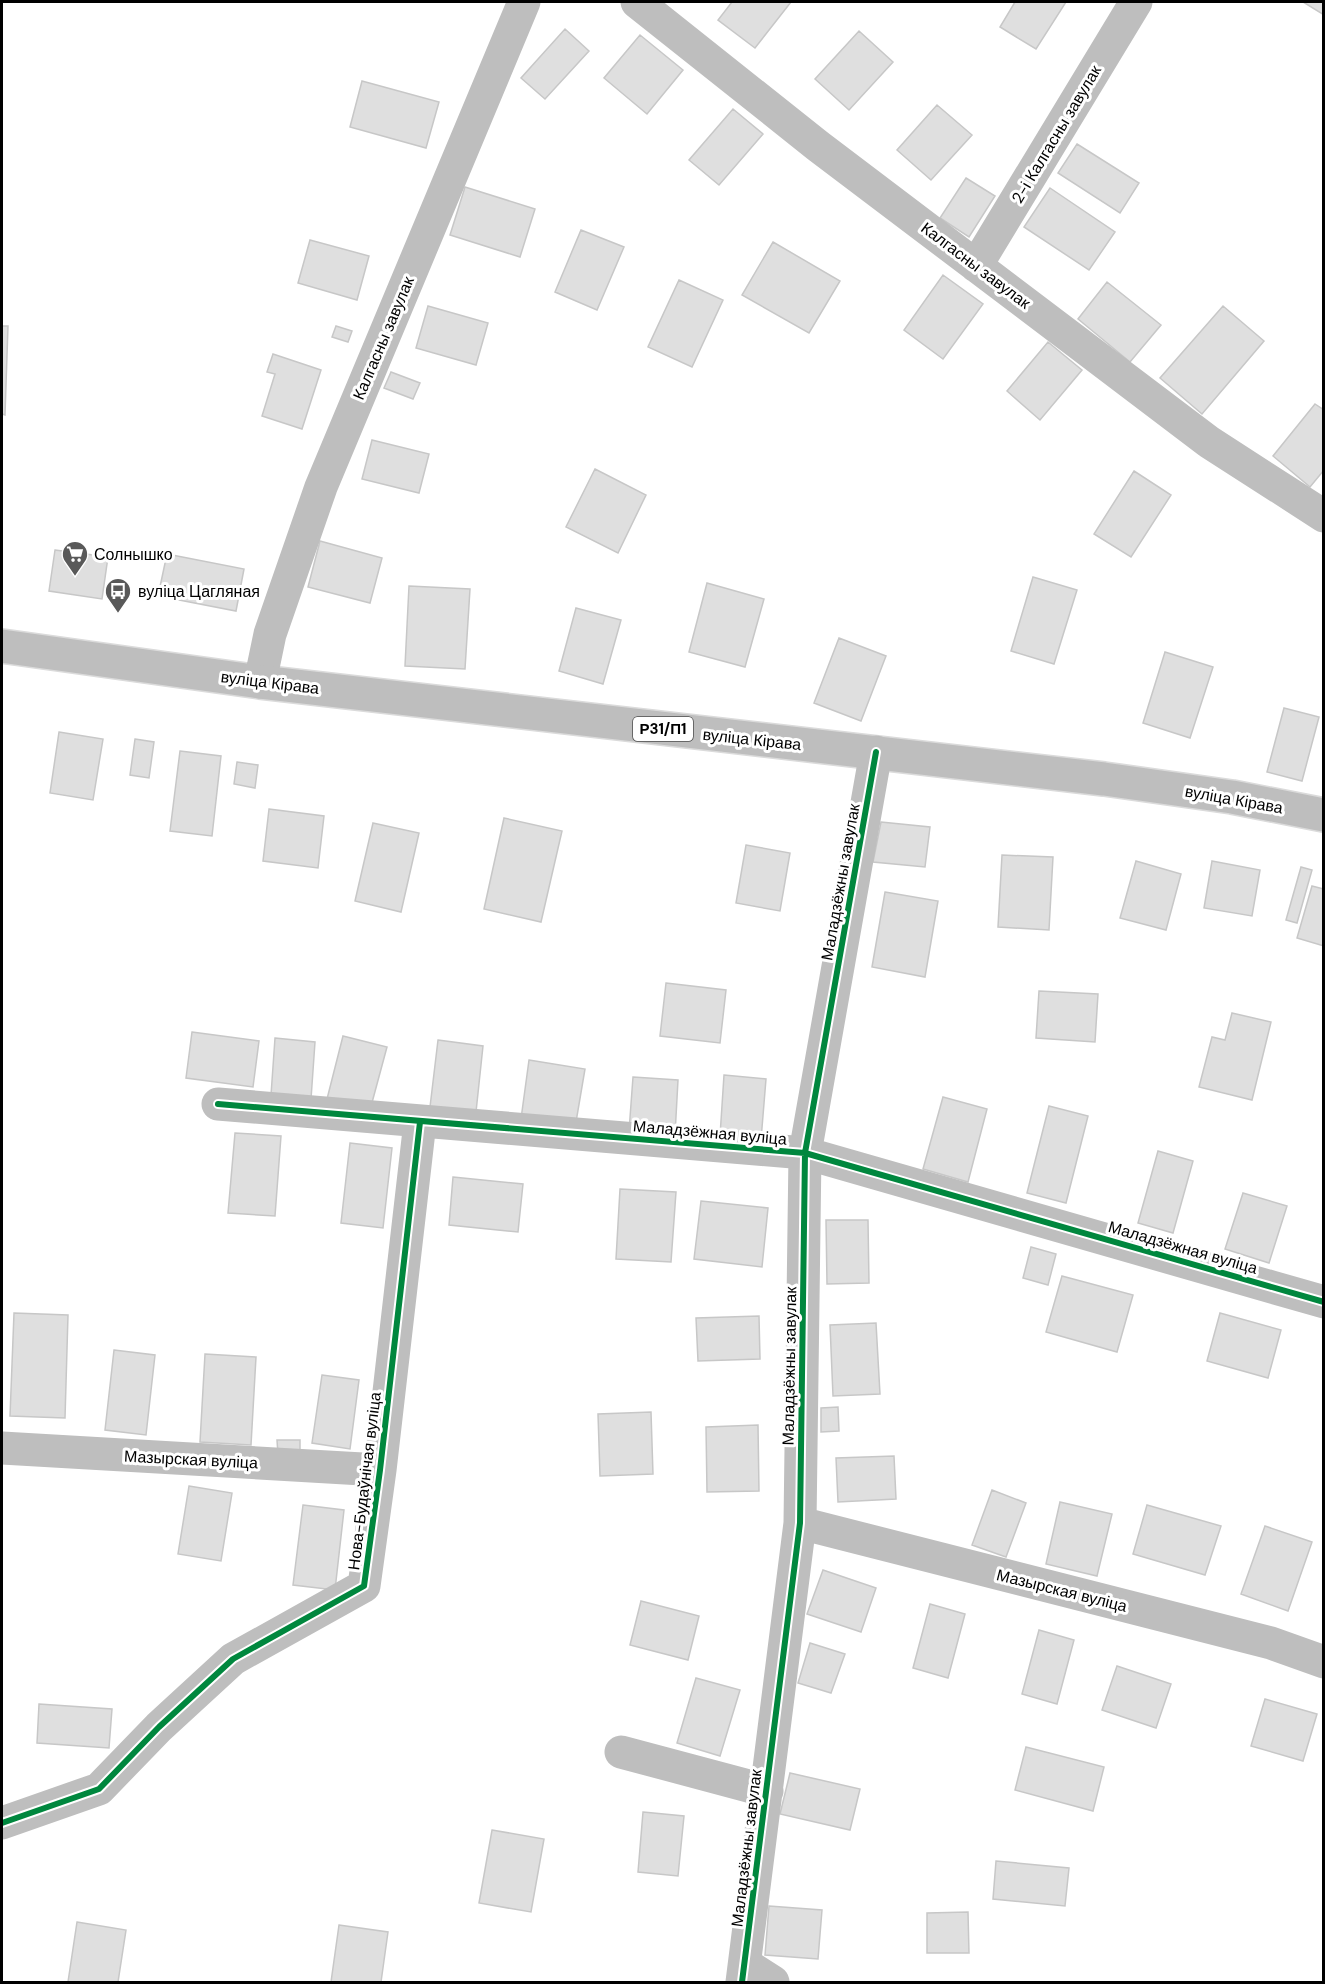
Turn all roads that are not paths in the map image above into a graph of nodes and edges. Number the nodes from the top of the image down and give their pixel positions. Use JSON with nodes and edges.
{"nodes":[{"id":1,"x":524,"y":2,"type":"edge"},
{"id":2,"x":637,"y":2,"type":"edge"},
{"id":3,"x":1136,"y":2,"type":"edge"},
{"id":4,"x":976,"y":266,"type":"junction"},
{"id":5,"x":1323,"y":516,"type":"edge"},
{"id":6,"x":2,"y":646,"type":"edge"},
{"id":7,"x":260,"y":682,"type":"junction"},
{"id":8,"x":876,"y":752,"type":"junction"},
{"id":9,"x":1323,"y":814,"type":"edge"},
{"id":10,"x":219,"y":1104,"type":"dead end"},
{"id":11,"x":420,"y":1122,"type":"junction"},
{"id":12,"x":805,"y":1153,"type":"junction"},
{"id":13,"x":1323,"y":1302,"type":"edge"},
{"id":14,"x":2,"y":1449,"type":"edge"},
{"id":15,"x":380,"y":1470,"type":"junction"},
{"id":16,"x":800,"y":1523,"type":"junction"},
{"id":17,"x":1323,"y":1662,"type":"edge"},
{"id":18,"x":621,"y":1752,"type":"dead end"},
{"id":19,"x":766,"y":1791,"type":"junction"},
{"id":20,"x":2,"y":1823,"type":"edge"},
{"id":21,"x":744,"y":1973,"type":"edge"},
{"id":22,"x":773,"y":1983,"type":"edge"}],
"edges":[{"from":1,"to":7,"type":"street","name":"Калгасны завулак"},
{"from":2,"to":4,"type":"street","name":"Калгасны завулак"},
{"from":3,"to":4,"type":"street","name":"2-і Калгасны завулак"},
{"from":4,"to":5,"type":"street","name":"Калгасны завулак"},
{"from":6,"to":7,"type":"street","name":"вуліца Кірава","number":"Р31/П1"},
{"from":7,"to":8,"type":"street","name":"вуліца Кірава","number":"Р31/П1"},
{"from":8,"to":9,"type":"street","name":"вуліца Кірава","number":"Р31/П1"},
{"from":8,"to":12,"type":"street","name":"Маладзёжны завулак"},
{"from":10,"to":11,"type":"street","name":"Маладзёжная вуліца"},
{"from":11,"to":12,"type":"street","name":"Маладзёжная вуліца"},
{"from":11,"to":15,"type":"street","name":"Нова-Будаўнічая вуліца"},
{"from":12,"to":13,"type":"street","name":"Маладзёжная вуліца"},
{"from":12,"to":16,"type":"street","name":"Маладзёжны завулак"},
{"from":14,"to":15,"type":"street","name":"Мазырская вуліца"},
{"from":15,"to":20,"type":"street","name":"Нова-Будаўнічая вуліца"},
{"from":16,"to":17,"type":"street","name":"Мазырская вуліца"},
{"from":16,"to":19,"type":"street","name":"Маладзёжны завулак"},
{"from":18,"to":19,"type":"street"},
{"from":19,"to":21,"type":"street","name":"Маладзёжны завулак"},
{"from":21,"to":22,"type":"street"}]}
